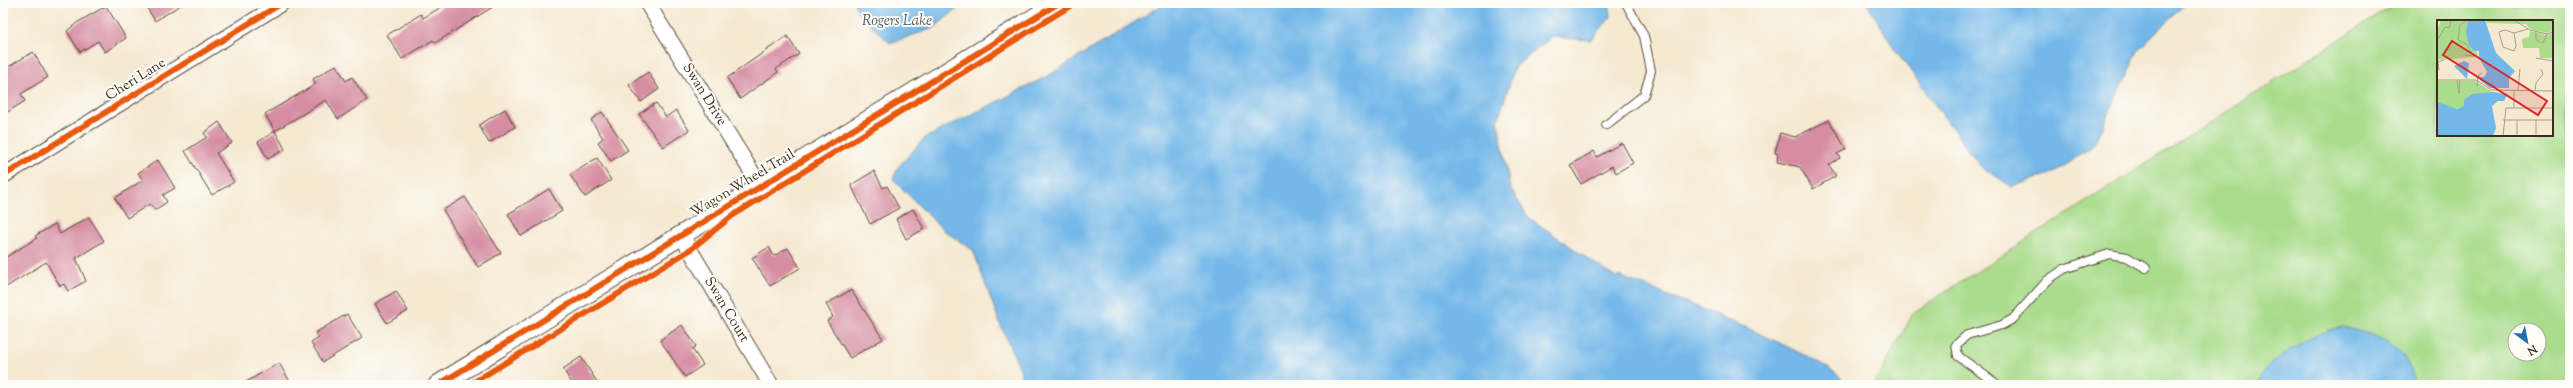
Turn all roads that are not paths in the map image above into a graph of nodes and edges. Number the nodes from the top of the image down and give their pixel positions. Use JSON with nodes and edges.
{"nodes":[{"id":1,"x":282,"y":3,"type":"edge"},
{"id":2,"x":647,"y":3,"type":"edge"},
{"id":3,"x":1059,"y":3,"type":"edge"},
{"id":4,"x":1626,"y":3,"type":"edge"},
{"id":5,"x":1606,"y":125,"type":"dead end"},
{"id":6,"x":3,"y":176,"type":"edge"},
{"id":7,"x":761,"y":187,"type":"junction"},
{"id":8,"x":681,"y":235,"type":"junction"},
{"id":9,"x":2146,"y":268,"type":"dead end"},
{"id":10,"x":438,"y":385,"type":"edge"},
{"id":11,"x":771,"y":385,"type":"edge"},
{"id":12,"x":1998,"y":385,"type":"edge"}],
"edges":[{"from":1,"to":6,"type":"street","name":"Cheri Lane"},
{"from":2,"to":7,"type":"street","name":"Swan Drive"},
{"from":3,"to":7,"type":"street","name":"Wagon Wheel Trail"},
{"from":4,"to":5,"type":"lane"},
{"from":7,"to":8,"type":"street","name":"Wagon Wheel Trail"},
{"from":8,"to":10,"type":"street","name":"Wagon Wheel Trail"},
{"from":8,"to":11,"type":"street","name":"Swan Court"},
{"from":9,"to":12,"type":"lane"}]}
